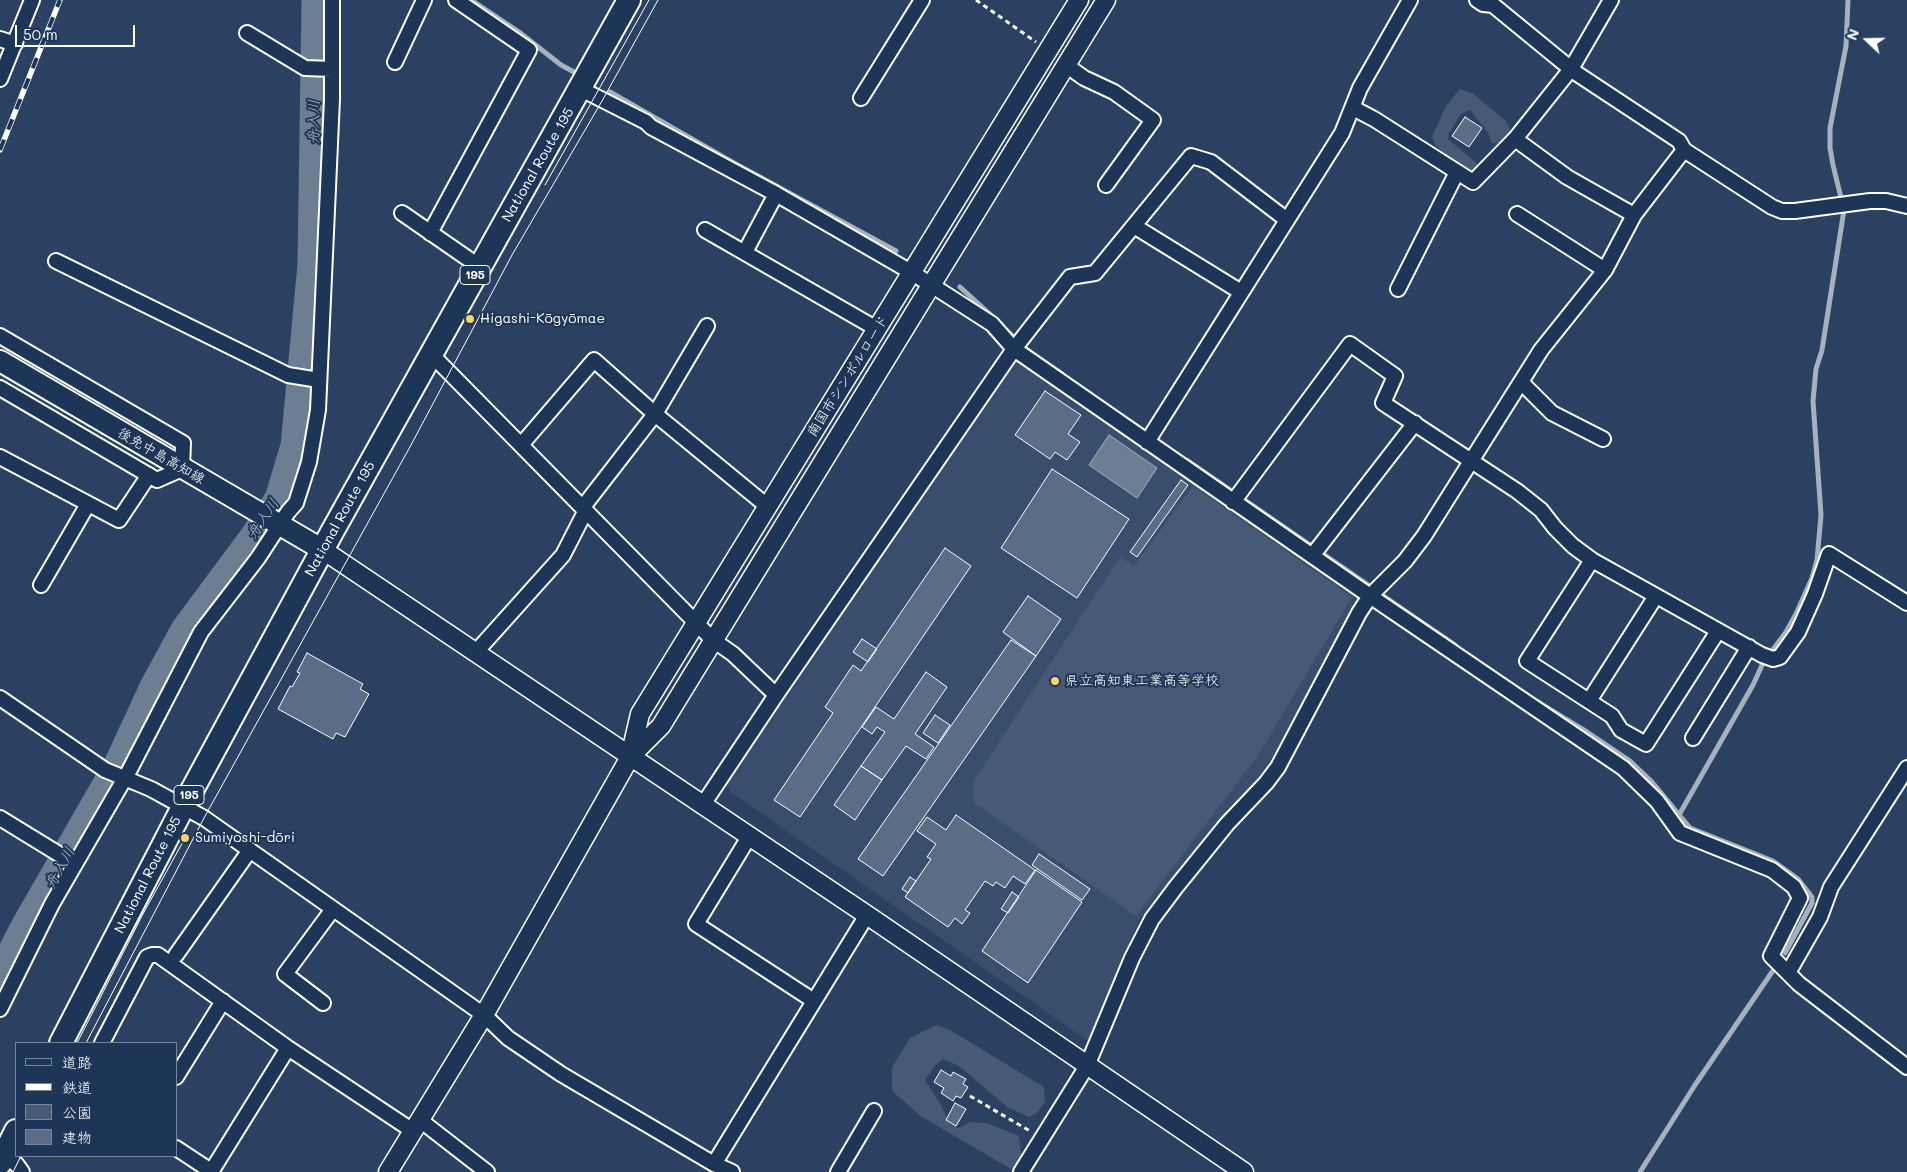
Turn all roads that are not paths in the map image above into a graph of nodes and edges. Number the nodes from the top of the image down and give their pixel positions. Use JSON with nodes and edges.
{"nodes":[{"id":1,"x":32,"y":0,"type":"edge"},
{"id":2,"x":331,"y":0,"type":"edge"},
{"id":3,"x":424,"y":0,"type":"edge"},
{"id":4,"x":456,"y":0,"type":"edge"},
{"id":5,"x":629,"y":0,"type":"edge"},
{"id":6,"x":922,"y":0,"type":"edge"},
{"id":7,"x":1079,"y":0,"type":"edge"},
{"id":8,"x":1106,"y":0,"type":"edge"},
{"id":9,"x":1410,"y":0,"type":"edge"},
{"id":10,"x":1477,"y":0,"type":"edge"},
{"id":11,"x":1611,"y":0,"type":"edge"},
{"id":12,"x":247,"y":33,"type":"dead end"},
{"id":13,"x":0,"y":39,"type":"edge"},
{"id":14,"x":15,"y":44,"type":"junction"},
{"id":15,"x":395,"y":62,"type":"dead end"},
{"id":16,"x":1066,"y":65,"type":"junction"},
{"id":17,"x":332,"y":69,"type":"junction"},
{"id":18,"x":1571,"y":69,"type":"junction"},
{"id":19,"x":0,"y":79,"type":"edge"},
{"id":20,"x":581,"y":89,"type":"junction"},
{"id":21,"x":861,"y":98,"type":"dead end"},
{"id":22,"x":1353,"y":108,"type":"junction"},
{"id":23,"x":1515,"y":139,"type":"junction"},
{"id":24,"x":1684,"y":150,"type":"junction"},
{"id":25,"x":1457,"y":172,"type":"junction"},
{"id":26,"x":1106,"y":185,"type":"dead end"},
{"id":27,"x":776,"y":194,"type":"junction"},
{"id":28,"x":1907,"y":206,"type":"edge"},
{"id":29,"x":402,"y":213,"type":"dead end"},
{"id":30,"x":1517,"y":214,"type":"dead end"},
{"id":31,"x":1634,"y":215,"type":"junction"},
{"id":32,"x":1287,"y":220,"type":"junction"},
{"id":33,"x":1134,"y":226,"type":"junction"},
{"id":34,"x":705,"y":230,"type":"dead end"},
{"id":35,"x":430,"y":233,"type":"junction"},
{"id":36,"x":746,"y":252,"type":"junction"},
{"id":37,"x":56,"y":261,"type":"dead end"},
{"id":38,"x":480,"y":267,"type":"junction"},
{"id":39,"x":1605,"y":270,"type":"junction"},
{"id":40,"x":911,"y":272,"type":"junction"},
{"id":41,"x":932,"y":285,"type":"junction"},
{"id":42,"x":1398,"y":289,"type":"dead end"},
{"id":43,"x":1241,"y":292,"type":"junction"},
{"id":44,"x":707,"y":326,"type":"dead end"},
{"id":45,"x":877,"y":328,"type":"junction"},
{"id":46,"x":0,"y":336,"type":"edge"},
{"id":47,"x":1014,"y":349,"type":"junction"},
{"id":48,"x":431,"y":354,"type":"junction"},
{"id":49,"x":0,"y":361,"type":"edge"},
{"id":50,"x":319,"y":380,"type":"junction"},
{"id":51,"x":1522,"y":382,"type":"junction"},
{"id":52,"x":0,"y":388,"type":"edge"},
{"id":53,"x":656,"y":414,"type":"junction"},
{"id":54,"x":1414,"y":424,"type":"junction"},
{"id":55,"x":1603,"y":439,"type":"dead end"},
{"id":56,"x":1146,"y":442,"type":"junction"},
{"id":57,"x":521,"y":445,"type":"junction"},
{"id":58,"x":0,"y":457,"type":"edge"},
{"id":59,"x":1473,"y":461,"type":"junction"},
{"id":60,"x":182,"y":469,"type":"junction"},
{"id":61,"x":149,"y":475,"type":"junction"},
{"id":62,"x":1233,"y":502,"type":"junction"},
{"id":63,"x":88,"y":504,"type":"junction"},
{"id":64,"x":767,"y":506,"type":"junction"},
{"id":65,"x":584,"y":509,"type":"junction"},
{"id":66,"x":271,"y":520,"type":"junction"},
{"id":67,"x":322,"y":550,"type":"junction"},
{"id":68,"x":1312,"y":556,"type":"junction"},
{"id":69,"x":1592,"y":560,"type":"junction"},
{"id":70,"x":41,"y":584,"type":"dead end"},
{"id":71,"x":1370,"y":596,"type":"junction"},
{"id":72,"x":1656,"y":596,"type":"junction"},
{"id":73,"x":1907,"y":603,"type":"edge"},
{"id":74,"x":696,"y":622,"type":"junction"},
{"id":75,"x":1718,"y":631,"type":"junction"},
{"id":76,"x":714,"y":640,"type":"junction"},
{"id":77,"x":1749,"y":647,"type":"junction"},
{"id":78,"x":475,"y":653,"type":"junction"},
{"id":79,"x":776,"y":695,"type":"junction"},
{"id":80,"x":0,"y":698,"type":"edge"},
{"id":81,"x":1589,"y":701,"type":"junction"},
{"id":82,"x":1693,"y":738,"type":"dead end"},
{"id":83,"x":630,"y":757,"type":"junction"},
{"id":84,"x":1907,"y":768,"type":"edge"},
{"id":85,"x":123,"y":777,"type":"junction"},
{"id":86,"x":702,"y":806,"type":"junction"},
{"id":87,"x":183,"y":807,"type":"junction"},
{"id":88,"x":0,"y":818,"type":"edge"},
{"id":89,"x":749,"y":837,"type":"junction"},
{"id":90,"x":250,"y":850,"type":"junction"},
{"id":91,"x":75,"y":864,"type":"junction"},
{"id":92,"x":333,"y":909,"type":"junction"},
{"id":93,"x":867,"y":915,"type":"junction"},
{"id":94,"x":176,"y":956,"type":"dead end"},
{"id":95,"x":1788,"y":973,"type":"junction"},
{"id":96,"x":223,"y":1001,"type":"junction"},
{"id":97,"x":814,"y":1001,"type":"junction"},
{"id":98,"x":323,"y":1002,"type":"dead end"},
{"id":99,"x":0,"y":1009,"type":"edge"},
{"id":100,"x":484,"y":1015,"type":"junction"},
{"id":101,"x":62,"y":1042,"type":"edge"},
{"id":102,"x":103,"y":1042,"type":"edge"},
{"id":103,"x":288,"y":1048,"type":"junction"},
{"id":104,"x":1088,"y":1066,"type":"junction"},
{"id":105,"x":1907,"y":1067,"type":"edge"},
{"id":106,"x":178,"y":1074,"type":"edge"},
{"id":107,"x":874,"y":1111,"type":"dead end"},
{"id":108,"x":416,"y":1126,"type":"junction"},
{"id":109,"x":15,"y":1133,"type":"edge"},
{"id":110,"x":178,"y":1149,"type":"edge"},
{"id":111,"x":2,"y":1158,"type":"edge"},
{"id":112,"x":714,"y":1164,"type":"junction"},
{"id":113,"x":22,"y":1172,"type":"edge"},
{"id":114,"x":211,"y":1172,"type":"edge"},
{"id":115,"x":388,"y":1172,"type":"edge"},
{"id":116,"x":487,"y":1172,"type":"edge"},
{"id":117,"x":732,"y":1172,"type":"edge"},
{"id":118,"x":838,"y":1172,"type":"edge"},
{"id":119,"x":1021,"y":1172,"type":"edge"},
{"id":120,"x":1244,"y":1172,"type":"edge"}],
"edges":[{"from":1,"to":14,"type":"street"},
{"from":2,"to":17,"type":"street"},
{"from":3,"to":15,"type":"street"},
{"from":4,"to":35,"type":"street"},
{"from":5,"to":20,"type":"highway","name":"National Route 195","number":"195"},
{"from":6,"to":21,"type":"street"},
{"from":7,"to":40,"type":"street","name":"南国市シンボルロード"},
{"from":8,"to":16,"type":"street","name":"南国市シンボルロード"},
{"from":9,"to":22,"type":"street"},
{"from":10,"to":18,"type":"street"},
{"from":11,"to":18,"type":"street"},
{"from":12,"to":17,"type":"street"},
{"from":13,"to":14,"type":"street"},
{"from":14,"to":19,"type":"street"},
{"from":16,"to":26,"type":"street"},
{"from":16,"to":41,"type":"street","name":"南国市シンボルロード"},
{"from":17,"to":50,"type":"street"},
{"from":18,"to":23,"type":"street"},
{"from":18,"to":24,"type":"street"},
{"from":20,"to":27,"type":"street"},
{"from":20,"to":38,"type":"highway","name":"National Route 195","number":"195"},
{"from":22,"to":25,"type":"street"},
{"from":22,"to":32,"type":"street"},
{"from":23,"to":25,"type":"street"},
{"from":23,"to":31,"type":"street"},
{"from":24,"to":28,"type":"street"},
{"from":24,"to":31,"type":"street"},
{"from":25,"to":42,"type":"street"},
{"from":27,"to":36,"type":"street"},
{"from":27,"to":40,"type":"street"},
{"from":29,"to":35,"type":"street"},
{"from":30,"to":39,"type":"street"},
{"from":31,"to":39,"type":"street"},
{"from":32,"to":33,"type":"street"},
{"from":32,"to":43,"type":"street"},
{"from":33,"to":43,"type":"street"},
{"from":33,"to":47,"type":"street"},
{"from":34,"to":36,"type":"street"},
{"from":35,"to":38,"type":"street"},
{"from":36,"to":45,"type":"street"},
{"from":37,"to":50,"type":"street"},
{"from":38,"to":48,"type":"highway","name":"National Route 195","number":"195"},
{"from":39,"to":51,"type":"street"},
{"from":40,"to":41,"type":"street"},
{"from":40,"to":45,"type":"street","name":"南国市シンボルロード"},
{"from":41,"to":47,"type":"street"},
{"from":41,"to":76,"type":"street","name":"南国市シンボルロード"},
{"from":43,"to":56,"type":"street"},
{"from":44,"to":53,"type":"street"},
{"from":45,"to":64,"type":"street","name":"南国市シンボルロード"},
{"from":46,"to":60,"type":"street"},
{"from":47,"to":56,"type":"street"},
{"from":47,"to":79,"type":"street"},
{"from":48,"to":57,"type":"street"},
{"from":48,"to":67,"type":"highway","name":"National Route 195","number":"195"},
{"from":49,"to":60,"type":"main road","name":"後免中島高知線"},
{"from":50,"to":66,"type":"street"},
{"from":51,"to":55,"type":"street"},
{"from":51,"to":59,"type":"street"},
{"from":52,"to":61,"type":"street"},
{"from":53,"to":57,"type":"street"},
{"from":53,"to":64,"type":"street"},
{"from":53,"to":65,"type":"street"},
{"from":54,"to":59,"type":"street"},
{"from":54,"to":62,"type":"street"},
{"from":54,"to":68,"type":"street"},
{"from":56,"to":62,"type":"street"},
{"from":57,"to":65,"type":"street"},
{"from":58,"to":63,"type":"street"},
{"from":59,"to":69,"type":"street"},
{"from":59,"to":71,"type":"street"},
{"from":60,"to":61,"type":"street"},
{"from":60,"to":66,"type":"main road","name":"後免中島高知線"},
{"from":61,"to":63,"type":"street"},
{"from":62,"to":68,"type":"street"},
{"from":63,"to":70,"type":"street"},
{"from":64,"to":74,"type":"street","name":"南国市シンボルロード"},
{"from":65,"to":74,"type":"street"},
{"from":65,"to":78,"type":"street"},
{"from":66,"to":67,"type":"main road","name":"後免中島高知線"},
{"from":66,"to":85,"type":"street"},
{"from":67,"to":78,"type":"street"},
{"from":67,"to":87,"type":"highway","name":"National Route 195","number":"195"},
{"from":68,"to":71,"type":"street"},
{"from":69,"to":72,"type":"street"},
{"from":69,"to":81,"type":"street"},
{"from":71,"to":95,"type":"street"},
{"from":71,"to":104,"type":"street"},
{"from":72,"to":75,"type":"street"},
{"from":72,"to":81,"type":"street"},
{"from":73,"to":77,"type":"street"},
{"from":74,"to":76,"type":"street"},
{"from":74,"to":83,"type":"street","name":"南国市シンボルロード"},
{"from":75,"to":77,"type":"street"},
{"from":75,"to":81,"type":"street"},
{"from":76,"to":79,"type":"street"},
{"from":76,"to":83,"type":"street","name":"南国市シンボルロード"},
{"from":77,"to":82,"type":"street"},
{"from":78,"to":83,"type":"street"},
{"from":79,"to":86,"type":"street"},
{"from":80,"to":85,"type":"street"},
{"from":83,"to":86,"type":"street"},
{"from":83,"to":100,"type":"street"},
{"from":84,"to":95,"type":"street"},
{"from":85,"to":87,"type":"street"},
{"from":85,"to":91,"type":"street"},
{"from":86,"to":89,"type":"street"},
{"from":87,"to":90,"type":"street"},
{"from":87,"to":101,"type":"highway","name":"National Route 195","number":"195"},
{"from":88,"to":91,"type":"street"},
{"from":89,"to":93,"type":"street"},
{"from":89,"to":97,"type":"street"},
{"from":90,"to":92,"type":"street"},
{"from":90,"to":94,"type":"street"},
{"from":91,"to":99,"type":"street"},
{"from":92,"to":98,"type":"street"},
{"from":92,"to":100,"type":"street"},
{"from":93,"to":97,"type":"street"},
{"from":93,"to":104,"type":"street"},
{"from":95,"to":105,"type":"street"},
{"from":96,"to":102,"type":"street"},
{"from":96,"to":103,"type":"street"},
{"from":96,"to":106,"type":"street"},
{"from":97,"to":112,"type":"street"},
{"from":100,"to":108,"type":"street"},
{"from":100,"to":112,"type":"street"},
{"from":103,"to":108,"type":"street"},
{"from":103,"to":114,"type":"street"},
{"from":104,"to":119,"type":"street"},
{"from":104,"to":120,"type":"street"},
{"from":107,"to":118,"type":"street"},
{"from":108,"to":115,"type":"street"},
{"from":108,"to":116,"type":"street"},
{"from":109,"to":111,"type":"highway"},
{"from":110,"to":114,"type":"street"},
{"from":111,"to":113,"type":"street"},
{"from":112,"to":117,"type":"street"}]}
